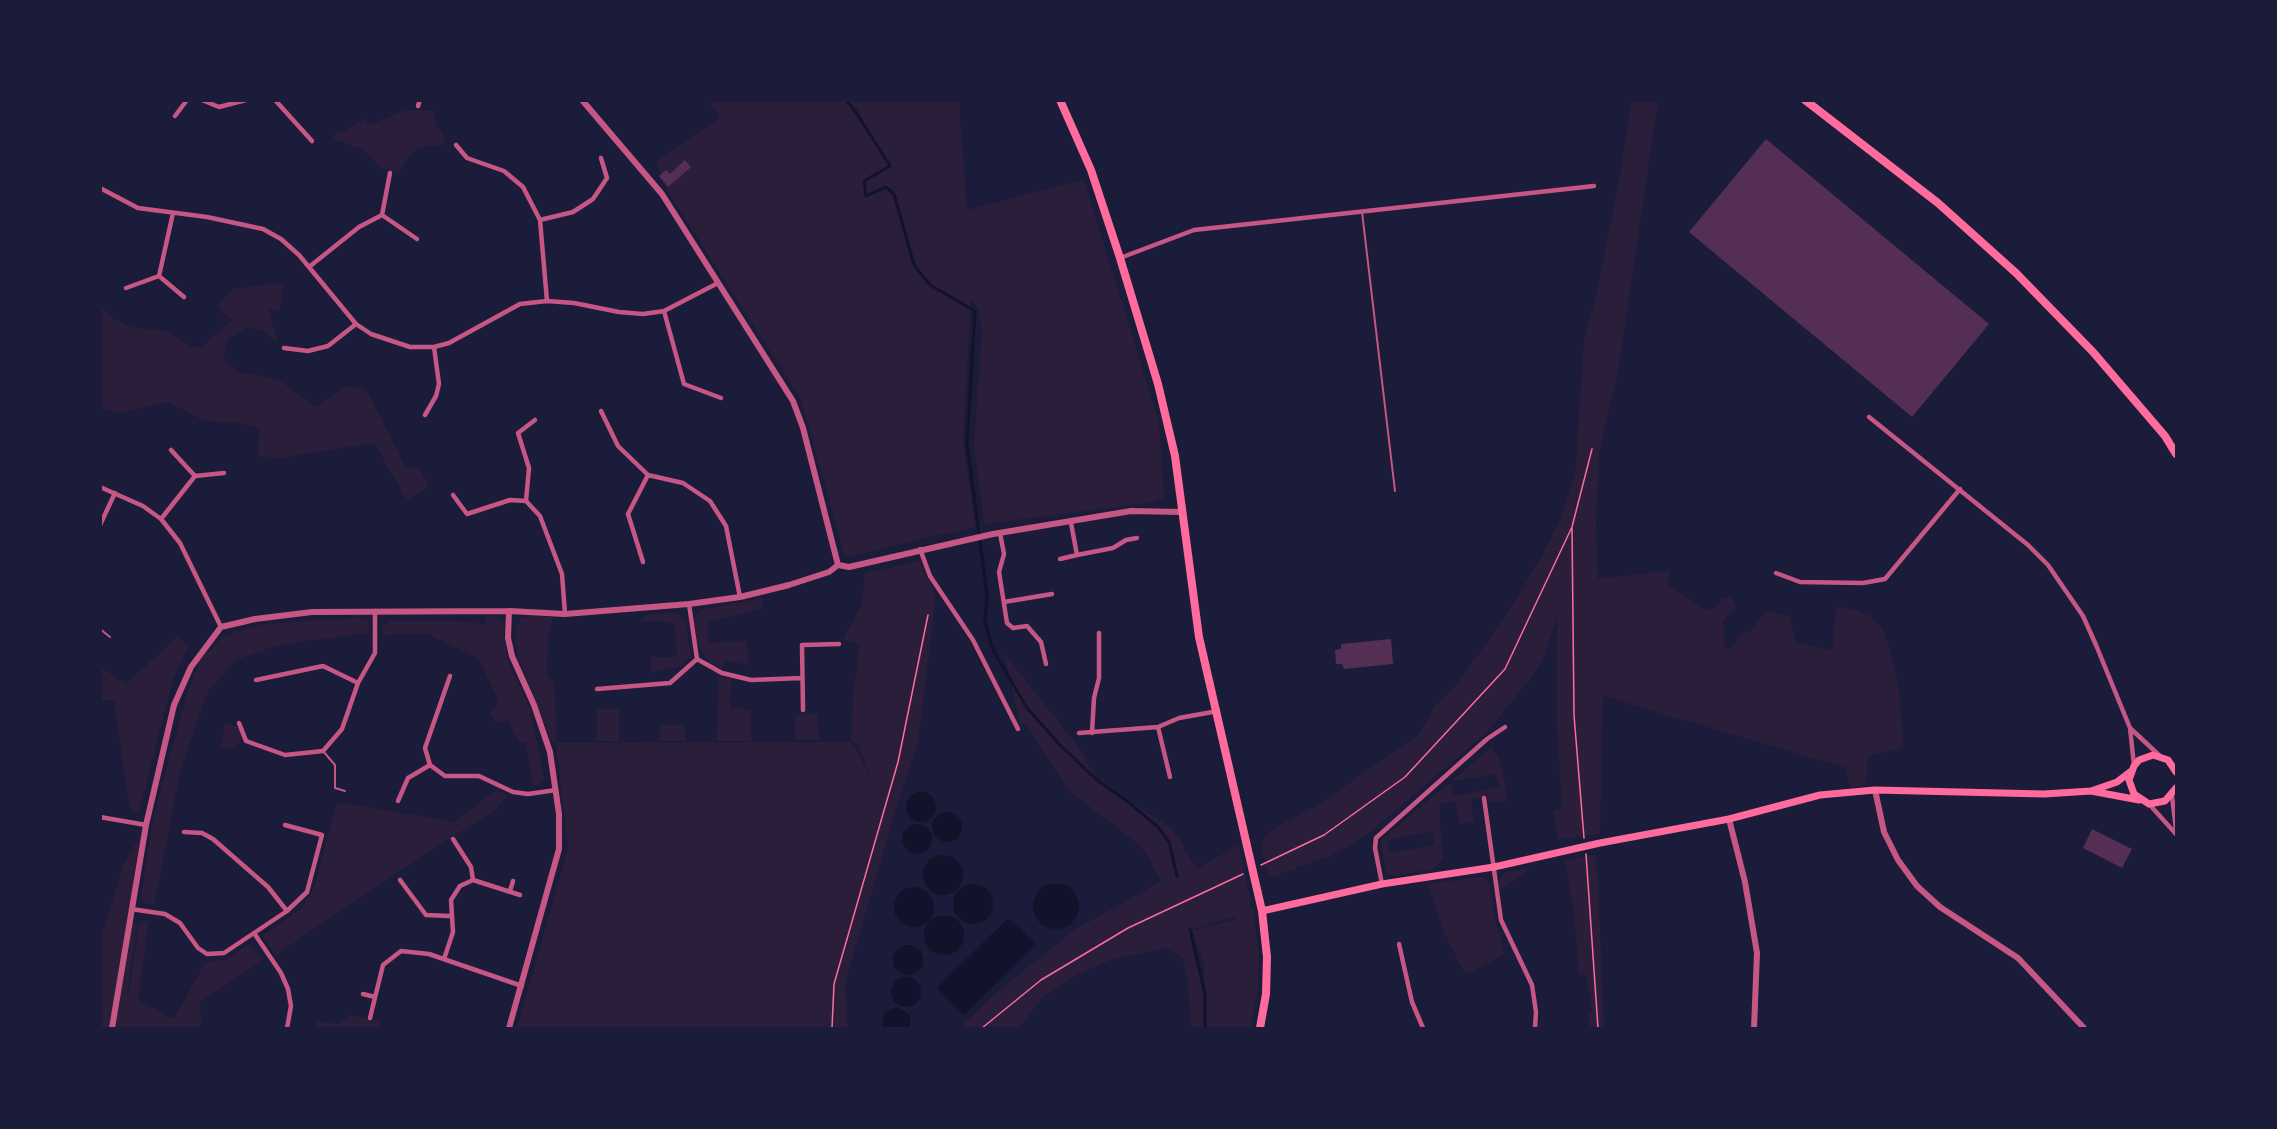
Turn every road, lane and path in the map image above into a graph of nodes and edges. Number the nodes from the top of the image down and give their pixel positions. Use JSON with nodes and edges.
{"nodes":[{"id":1,"x":187,"y":100,"type":"edge"},
{"id":2,"x":202,"y":100,"type":"edge"},
{"id":3,"x":246,"y":100,"type":"edge"},
{"id":4,"x":275,"y":100,"type":"edge"},
{"id":5,"x":582,"y":100,"type":"edge"},
{"id":6,"x":1060,"y":100,"type":"edge"},
{"id":7,"x":1805,"y":100,"type":"edge"},
{"id":8,"x":175,"y":116,"type":"dead end"},
{"id":9,"x":312,"y":141,"type":"dead end"},
{"id":10,"x":456,"y":145,"type":"dead end"},
{"id":11,"x":600,"y":158,"type":"dead end"},
{"id":12,"x":390,"y":173,"type":"dead end"},
{"id":13,"x":1594,"y":186,"type":"dead end"},
{"id":14,"x":100,"y":188,"type":"edge"},
{"id":15,"x":1362,"y":212,"type":"junction"},
{"id":16,"x":173,"y":213,"type":"junction"},
{"id":17,"x":382,"y":215,"type":"junction"},
{"id":18,"x":540,"y":220,"type":"junction"},
{"id":19,"x":417,"y":239,"type":"dead end"},
{"id":20,"x":1120,"y":258,"type":"junction"},
{"id":21,"x":309,"y":267,"type":"junction"},
{"id":22,"x":159,"y":276,"type":"junction"},
{"id":23,"x":718,"y":283,"type":"junction"},
{"id":24,"x":126,"y":288,"type":"dead end"},
{"id":25,"x":184,"y":297,"type":"dead end"},
{"id":26,"x":547,"y":301,"type":"junction"},
{"id":27,"x":664,"y":310,"type":"junction"},
{"id":28,"x":356,"y":324,"type":"junction"},
{"id":29,"x":434,"y":347,"type":"junction"},
{"id":30,"x":284,"y":348,"type":"dead end"},
{"id":31,"x":721,"y":398,"type":"dead end"},
{"id":32,"x":601,"y":411,"type":"dead end"},
{"id":33,"x":425,"y":415,"type":"dead end"},
{"id":34,"x":1869,"y":417,"type":"dead end"},
{"id":35,"x":535,"y":420,"type":"dead end"},
{"id":36,"x":1592,"y":448,"type":"dead end"},
{"id":37,"x":171,"y":450,"type":"dead end"},
{"id":38,"x":2176,"y":454,"type":"edge"},
{"id":39,"x":224,"y":473,"type":"dead end"},
{"id":40,"x":648,"y":475,"type":"junction"},
{"id":41,"x":195,"y":476,"type":"junction"},
{"id":42,"x":100,"y":487,"type":"edge"},
{"id":43,"x":1960,"y":489,"type":"junction"},
{"id":44,"x":1395,"y":491,"type":"dead end"},
{"id":45,"x":115,"y":493,"type":"junction"},
{"id":46,"x":453,"y":495,"type":"dead end"},
{"id":47,"x":526,"y":501,"type":"junction"},
{"id":48,"x":1181,"y":512,"type":"junction"},
{"id":49,"x":161,"y":519,"type":"junction"},
{"id":50,"x":1071,"y":523,"type":"junction"},
{"id":51,"x":100,"y":525,"type":"edge"},
{"id":52,"x":1572,"y":527,"type":"junction"},
{"id":53,"x":996,"y":534,"type":"junction"},
{"id":54,"x":1137,"y":538,"type":"dead end"},
{"id":55,"x":920,"y":549,"type":"junction"},
{"id":56,"x":1077,"y":555,"type":"junction"},
{"id":57,"x":1060,"y":559,"type":"dead end"},
{"id":58,"x":643,"y":562,"type":"dead end"},
{"id":59,"x":838,"y":565,"type":"junction"},
{"id":60,"x":1776,"y":573,"type":"dead end"},
{"id":61,"x":1052,"y":594,"type":"dead end"},
{"id":62,"x":740,"y":597,"type":"junction"},
{"id":63,"x":1004,"y":602,"type":"junction"},
{"id":64,"x":689,"y":604,"type":"junction"},
{"id":65,"x":509,"y":610,"type":"junction"},
{"id":66,"x":375,"y":611,"type":"junction"},
{"id":67,"x":566,"y":614,"type":"junction"},
{"id":68,"x":928,"y":615,"type":"dead end"},
{"id":69,"x":221,"y":627,"type":"junction"},
{"id":70,"x":100,"y":629,"type":"edge"},
{"id":71,"x":1099,"y":633,"type":"dead end"},
{"id":72,"x":110,"y":637,"type":"dead end"},
{"id":73,"x":839,"y":644,"type":"dead end"},
{"id":74,"x":697,"y":659,"type":"junction"},
{"id":75,"x":1046,"y":664,"type":"dead end"},
{"id":76,"x":450,"y":676,"type":"dead end"},
{"id":77,"x":802,"y":678,"type":"junction"},
{"id":78,"x":256,"y":680,"type":"dead end"},
{"id":79,"x":358,"y":683,"type":"junction"},
{"id":80,"x":597,"y":688,"type":"dead end"},
{"id":81,"x":803,"y":710,"type":"dead end"},
{"id":82,"x":1218,"y":711,"type":"junction"},
{"id":83,"x":239,"y":723,"type":"dead end"},
{"id":84,"x":1505,"y":727,"type":"dead end"},
{"id":85,"x":1158,"y":728,"type":"junction"},
{"id":86,"x":2130,"y":728,"type":"junction"},
{"id":87,"x":1018,"y":729,"type":"dead end"},
{"id":88,"x":1078,"y":733,"type":"dead end"},
{"id":89,"x":1092,"y":733,"type":"junction"},
{"id":90,"x":322,"y":751,"type":"junction"},
{"id":91,"x":2164,"y":758,"type":"junction"},
{"id":92,"x":2176,"y":761,"type":"edge"},
{"id":93,"x":430,"y":765,"type":"junction"},
{"id":94,"x":2132,"y":769,"type":"junction"},
{"id":95,"x":2176,"y":772,"type":"edge"},
{"id":96,"x":1170,"y":777,"type":"dead end"},
{"id":97,"x":2176,"y":788,"type":"edge"},
{"id":98,"x":556,"y":790,"type":"junction"},
{"id":99,"x":1875,"y":790,"type":"junction"},
{"id":100,"x":345,"y":791,"type":"dead end"},
{"id":101,"x":2091,"y":791,"type":"junction"},
{"id":102,"x":2172,"y":796,"type":"junction"},
{"id":103,"x":1484,"y":798,"type":"dead end"},
{"id":104,"x":2140,"y":800,"type":"junction"},
{"id":105,"x":398,"y":801,"type":"dead end"},
{"id":106,"x":2149,"y":804,"type":"junction"},
{"id":107,"x":100,"y":817,"type":"edge"},
{"id":108,"x":1729,"y":819,"type":"junction"},
{"id":109,"x":146,"y":825,"type":"junction"},
{"id":110,"x":285,"y":825,"type":"dead end"},
{"id":111,"x":184,"y":832,"type":"dead end"},
{"id":112,"x":2176,"y":832,"type":"edge"},
{"id":113,"x":453,"y":839,"type":"dead end"},
{"id":114,"x":1585,"y":846,"type":"junction"},
{"id":115,"x":1286,"y":853,"type":"dead end"},
{"id":116,"x":1494,"y":867,"type":"junction"},
{"id":117,"x":400,"y":880,"type":"dead end"},
{"id":118,"x":473,"y":880,"type":"junction"},
{"id":119,"x":513,"y":881,"type":"dead end"},
{"id":120,"x":1221,"y":885,"type":"dead end"},
{"id":121,"x":1382,"y":885,"type":"junction"},
{"id":122,"x":510,"y":891,"type":"junction"},
{"id":123,"x":520,"y":895,"type":"dead end"},
{"id":124,"x":131,"y":909,"type":"junction"},
{"id":125,"x":287,"y":911,"type":"junction"},
{"id":126,"x":1262,"y":911,"type":"junction"},
{"id":127,"x":450,"y":916,"type":"junction"},
{"id":128,"x":254,"y":933,"type":"junction"},
{"id":129,"x":1399,"y":944,"type":"dead end"},
{"id":130,"x":444,"y":959,"type":"junction"},
{"id":131,"x":522,"y":986,"type":"junction"},
{"id":132,"x":363,"y":994,"type":"dead end"},
{"id":133,"x":375,"y":997,"type":"junction"},
{"id":134,"x":370,"y":1018,"type":"dead end"},
{"id":135,"x":112,"y":1029,"type":"edge"},
{"id":136,"x":287,"y":1029,"type":"edge"},
{"id":137,"x":509,"y":1029,"type":"edge"},
{"id":138,"x":832,"y":1029,"type":"edge"},
{"id":139,"x":982,"y":1029,"type":"edge"},
{"id":140,"x":1260,"y":1029,"type":"edge"},
{"id":141,"x":1423,"y":1029,"type":"edge"},
{"id":142,"x":1535,"y":1029,"type":"edge"},
{"id":143,"x":1598,"y":1029,"type":"edge"},
{"id":144,"x":1755,"y":1029,"type":"edge"},
{"id":145,"x":2084,"y":1029,"type":"edge"}],
"edges":[{"from":1,"to":8,"type":"street"},
{"from":2,"to":3,"type":"street"},
{"from":4,"to":9,"type":"street"},
{"from":5,"to":23,"type":"street"},
{"from":6,"to":20,"type":"main road"},
{"from":7,"to":38,"type":"main road"},
{"from":10,"to":18,"type":"street"},
{"from":11,"to":18,"type":"street"},
{"from":12,"to":17,"type":"street"},
{"from":13,"to":15,"type":"street"},
{"from":14,"to":16,"type":"street"},
{"from":15,"to":20,"type":"street"},
{"from":15,"to":44,"type":"lane"},
{"from":16,"to":21,"type":"street"},
{"from":16,"to":22,"type":"street"},
{"from":17,"to":19,"type":"street"},
{"from":17,"to":21,"type":"street"},
{"from":18,"to":26,"type":"street"},
{"from":20,"to":48,"type":"main road"},
{"from":21,"to":28,"type":"street"},
{"from":22,"to":24,"type":"street"},
{"from":22,"to":25,"type":"street"},
{"from":23,"to":27,"type":"street"},
{"from":23,"to":59,"type":"street"},
{"from":26,"to":27,"type":"street"},
{"from":26,"to":29,"type":"street"},
{"from":27,"to":31,"type":"street"},
{"from":28,"to":29,"type":"street"},
{"from":28,"to":30,"type":"street"},
{"from":29,"to":33,"type":"street"},
{"from":32,"to":40,"type":"street"},
{"from":34,"to":43,"type":"street"},
{"from":35,"to":47,"type":"street"},
{"from":36,"to":52,"type":"path"},
{"from":37,"to":41,"type":"street"},
{"from":39,"to":41,"type":"street"},
{"from":40,"to":58,"type":"street"},
{"from":40,"to":62,"type":"street"},
{"from":41,"to":49,"type":"street"},
{"from":42,"to":45,"type":"street"},
{"from":43,"to":60,"type":"street"},
{"from":43,"to":86,"type":"street"},
{"from":45,"to":49,"type":"street"},
{"from":45,"to":51,"type":"street"},
{"from":46,"to":47,"type":"street"},
{"from":47,"to":67,"type":"street"},
{"from":48,"to":50,"type":"street"},
{"from":48,"to":82,"type":"main road"},
{"from":49,"to":69,"type":"street"},
{"from":50,"to":53,"type":"street"},
{"from":50,"to":56,"type":"street"},
{"from":52,"to":114,"type":"path"},
{"from":52,"to":115,"type":"path"},
{"from":53,"to":55,"type":"street"},
{"from":53,"to":63,"type":"street"},
{"from":54,"to":56,"type":"street"},
{"from":55,"to":59,"type":"street"},
{"from":55,"to":87,"type":"street"},
{"from":56,"to":57,"type":"street"},
{"from":59,"to":62,"type":"street"},
{"from":61,"to":63,"type":"street"},
{"from":62,"to":64,"type":"street"},
{"from":63,"to":75,"type":"street"},
{"from":64,"to":67,"type":"street"},
{"from":64,"to":74,"type":"street"},
{"from":65,"to":66,"type":"street"},
{"from":65,"to":67,"type":"street"},
{"from":65,"to":98,"type":"street"},
{"from":66,"to":69,"type":"street"},
{"from":66,"to":79,"type":"street"},
{"from":68,"to":138,"type":"path"},
{"from":69,"to":109,"type":"street"},
{"from":70,"to":72,"type":"lane"},
{"from":71,"to":89,"type":"street"},
{"from":73,"to":77,"type":"street"},
{"from":74,"to":77,"type":"street"},
{"from":74,"to":80,"type":"street"},
{"from":76,"to":93,"type":"street"},
{"from":77,"to":81,"type":"street"},
{"from":78,"to":79,"type":"street"},
{"from":79,"to":90,"type":"street"},
{"from":82,"to":85,"type":"street"},
{"from":82,"to":126,"type":"main road"},
{"from":83,"to":90,"type":"street"},
{"from":84,"to":121,"type":"street"},
{"from":85,"to":89,"type":"street"},
{"from":85,"to":96,"type":"street"},
{"from":86,"to":91,"type":"street"},
{"from":86,"to":94,"type":"street"},
{"from":88,"to":89,"type":"street"},
{"from":90,"to":100,"type":"lane"},
{"from":91,"to":92,"type":"main road"},
{"from":91,"to":94,"type":"main road"},
{"from":91,"to":95,"type":"main road"},
{"from":93,"to":98,"type":"street"},
{"from":93,"to":105,"type":"street"},
{"from":94,"to":101,"type":"main road"},
{"from":94,"to":104,"type":"main road"},
{"from":97,"to":102,"type":"main road"},
{"from":98,"to":131,"type":"street"},
{"from":99,"to":101,"type":"main road"},
{"from":99,"to":108,"type":"main road"},
{"from":99,"to":145,"type":"street"},
{"from":101,"to":104,"type":"main road"},
{"from":102,"to":106,"type":"main road"},
{"from":102,"to":112,"type":"street"},
{"from":103,"to":116,"type":"street"},
{"from":104,"to":106,"type":"main road"},
{"from":106,"to":112,"type":"street"},
{"from":107,"to":109,"type":"street"},
{"from":108,"to":114,"type":"main road"},
{"from":108,"to":144,"type":"street"},
{"from":109,"to":124,"type":"street"},
{"from":110,"to":125,"type":"street"},
{"from":111,"to":125,"type":"street"},
{"from":113,"to":118,"type":"street"},
{"from":114,"to":116,"type":"main road"},
{"from":114,"to":143,"type":"path"},
{"from":116,"to":121,"type":"main road"},
{"from":116,"to":142,"type":"street"},
{"from":117,"to":127,"type":"street"},
{"from":118,"to":122,"type":"street"},
{"from":118,"to":127,"type":"street"},
{"from":119,"to":122,"type":"street"},
{"from":120,"to":139,"type":"path"},
{"from":121,"to":126,"type":"main road"},
{"from":122,"to":123,"type":"street"},
{"from":124,"to":128,"type":"street"},
{"from":124,"to":135,"type":"street"},
{"from":125,"to":128,"type":"street"},
{"from":126,"to":140,"type":"main road"},
{"from":127,"to":130,"type":"street"},
{"from":128,"to":136,"type":"street"},
{"from":129,"to":141,"type":"street"},
{"from":130,"to":131,"type":"street"},
{"from":130,"to":133,"type":"street"},
{"from":131,"to":137,"type":"street"},
{"from":132,"to":133,"type":"street"},
{"from":133,"to":134,"type":"street"}]}
